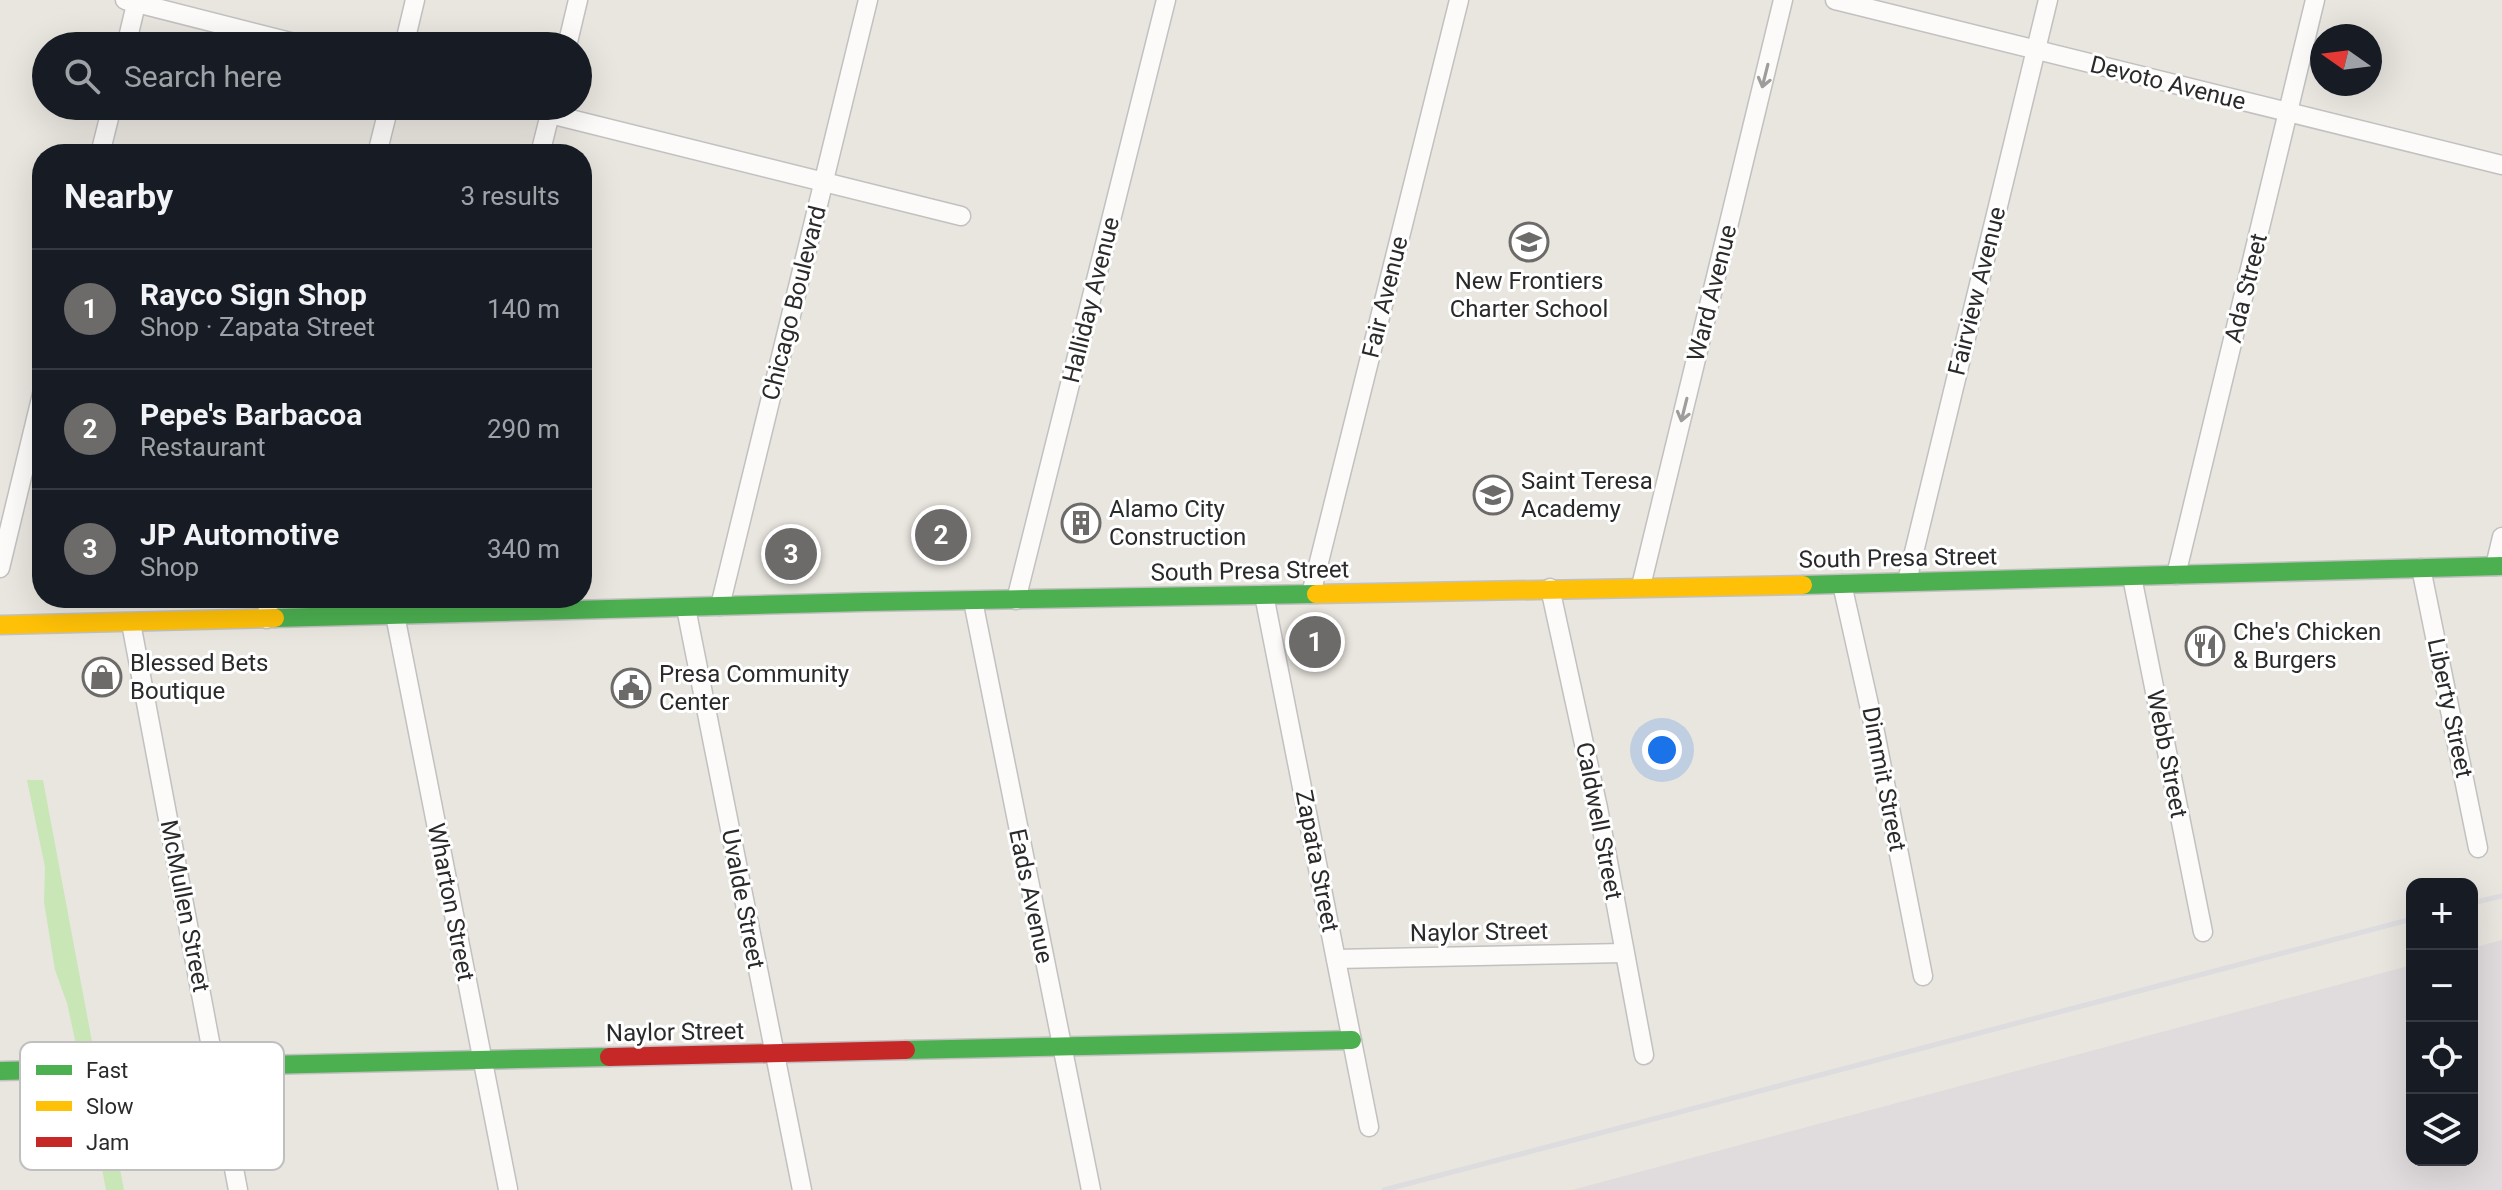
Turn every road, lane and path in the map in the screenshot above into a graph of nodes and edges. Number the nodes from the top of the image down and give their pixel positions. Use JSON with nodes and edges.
{"nodes":[{"id":1,"x":415,"y":0,"type":"edge"},
{"id":2,"x":578,"y":0,"type":"edge"},
{"id":3,"x":868,"y":0,"type":"edge"},
{"id":4,"x":1166,"y":0,"type":"edge"},
{"id":5,"x":1459,"y":0,"type":"edge"},
{"id":6,"x":1783,"y":0,"type":"edge"},
{"id":7,"x":1835,"y":0,"type":"edge"},
{"id":8,"x":2048,"y":0,"type":"edge"},
{"id":9,"x":2315,"y":0,"type":"edge"},
{"id":10,"x":133,"y":1,"type":"edge"},
{"id":11,"x":128,"y":32,"type":"edge"},
{"id":12,"x":252,"y":32,"type":"edge"},
{"id":13,"x":407,"y":32,"type":"edge"},
{"id":14,"x":570,"y":32,"type":"edge"},
{"id":15,"x":2035,"y":51,"type":"junction"},
{"id":16,"x":2288,"y":113,"type":"junction"},
{"id":17,"x":108,"y":120,"type":"edge"},
{"id":18,"x":386,"y":120,"type":"edge"},
{"id":19,"x":547,"y":120,"type":"edge"},
{"id":20,"x":591,"y":120,"type":"edge"},
{"id":21,"x":102,"y":144,"type":"edge"},
{"id":22,"x":380,"y":144,"type":"edge"},
{"id":23,"x":542,"y":144,"type":"edge"},
{"id":24,"x":2502,"y":165,"type":"edge"},
{"id":25,"x":824,"y":181,"type":"junction"},
{"id":26,"x":961,"y":216,"type":"dead end"},
{"id":27,"x":32,"y":435,"type":"edge"},
{"id":28,"x":2502,"y":537,"type":"edge"},
{"id":29,"x":2498,"y":566,"type":"edge"},
{"id":30,"x":0,"y":568,"type":"edge"},
{"id":31,"x":2421,"y":568,"type":"junction"},
{"id":32,"x":2176,"y":575,"type":"junction"},
{"id":33,"x":2132,"y":577,"type":"junction"},
{"id":34,"x":1907,"y":581,"type":"junction"},
{"id":35,"x":1842,"y":584,"type":"junction"},
{"id":36,"x":1641,"y":586,"type":"junction"},
{"id":37,"x":1550,"y":588,"type":"junction"},
{"id":38,"x":1311,"y":594,"type":"junction"},
{"id":39,"x":1264,"y":595,"type":"junction"},
{"id":40,"x":1016,"y":600,"type":"junction"},
{"id":41,"x":973,"y":601,"type":"junction"},
{"id":42,"x":720,"y":606,"type":"junction"},
{"id":43,"x":268,"y":608,"type":"edge"},
{"id":44,"x":425,"y":608,"type":"edge"},
{"id":45,"x":592,"y":608,"type":"edge"},
{"id":46,"x":686,"y":608,"type":"junction"},
{"id":47,"x":395,"y":615,"type":"junction"},
{"id":48,"x":266,"y":619,"type":"junction"},
{"id":49,"x":131,"y":623,"type":"junction"},
{"id":50,"x":0,"y":625,"type":"edge"},
{"id":51,"x":2478,"y":848,"type":"dead end"},
{"id":52,"x":2203,"y":932,"type":"dead end"},
{"id":53,"x":1624,"y":953,"type":"junction"},
{"id":54,"x":1336,"y":959,"type":"junction"},
{"id":55,"x":1923,"y":976,"type":"dead end"},
{"id":56,"x":1352,"y":1040,"type":"junction"},
{"id":57,"x":210,"y":1042,"type":"edge"},
{"id":58,"x":1062,"y":1047,"type":"junction"},
{"id":59,"x":774,"y":1054,"type":"junction"},
{"id":60,"x":1644,"y":1055,"type":"dead end"},
{"id":61,"x":482,"y":1060,"type":"junction"},
{"id":62,"x":284,"y":1065,"type":"edge"},
{"id":63,"x":0,"y":1071,"type":"edge"},
{"id":64,"x":20,"y":1071,"type":"edge"},
{"id":65,"x":1369,"y":1127,"type":"dead end"},
{"id":66,"x":234,"y":1170,"type":"edge"},
{"id":67,"x":508,"y":1189,"type":"edge"},
{"id":68,"x":238,"y":1190,"type":"edge"},
{"id":69,"x":802,"y":1190,"type":"edge"},
{"id":70,"x":1091,"y":1190,"type":"edge"}],
"edges":[{"from":1,"to":13,"type":"street"},
{"from":2,"to":14,"type":"street"},
{"from":3,"to":25,"type":"street","name":"Chicago Boulevard"},
{"from":4,"to":40,"type":"street","name":"Halliday Avenue"},
{"from":5,"to":38,"type":"street","name":"Fair Avenue"},
{"from":6,"to":36,"type":"street","name":"Ward Avenue","one_way":true},
{"from":7,"to":15,"type":"street","name":"Devoto Avenue"},
{"from":8,"to":15,"type":"street","name":"Fairview Avenue"},
{"from":9,"to":16,"type":"street","name":"Ada Street"},
{"from":10,"to":11,"type":"street"},
{"from":10,"to":12,"type":"street"},
{"from":15,"to":16,"type":"street","name":"Devoto Avenue"},
{"from":15,"to":34,"type":"street","name":"Fairview Avenue"},
{"from":16,"to":24,"type":"street","name":"Devoto Avenue"},
{"from":16,"to":32,"type":"street","name":"Ada Street"},
{"from":17,"to":21,"type":"street"},
{"from":18,"to":22,"type":"street"},
{"from":19,"to":23,"type":"street"},
{"from":20,"to":25,"type":"street"},
{"from":25,"to":26,"type":"street"},
{"from":25,"to":42,"type":"street","name":"Chicago Boulevard"},
{"from":27,"to":30,"type":"street"},
{"from":28,"to":29,"type":"street"},
{"from":29,"to":31,"type":"main road","name":"South Presa Street"},
{"from":31,"to":32,"type":"main road","name":"South Presa Street"},
{"from":31,"to":51,"type":"street","name":"Liberty Street"},
{"from":32,"to":33,"type":"main road","name":"South Presa Street"},
{"from":33,"to":34,"type":"main road","name":"South Presa Street"},
{"from":33,"to":52,"type":"street","name":"Webb Street"},
{"from":34,"to":35,"type":"main road","name":"South Presa Street"},
{"from":35,"to":36,"type":"main road","name":"South Presa Street"},
{"from":35,"to":55,"type":"street","name":"Dimmit Street"},
{"from":36,"to":37,"type":"main road","name":"South Presa Street"},
{"from":37,"to":38,"type":"main road","name":"South Presa Street"},
{"from":37,"to":53,"type":"street","name":"Caldwell Street"},
{"from":38,"to":39,"type":"main road","name":"South Presa Street"},
{"from":39,"to":40,"type":"main road","name":"South Presa Street"},
{"from":39,"to":54,"type":"street","name":"Zapata Street"},
{"from":40,"to":41,"type":"main road","name":"South Presa Street"},
{"from":41,"to":42,"type":"main road","name":"South Presa Street"},
{"from":41,"to":58,"type":"street","name":"Eads Avenue"},
{"from":42,"to":46,"type":"main road","name":"South Presa Street"},
{"from":43,"to":48,"type":"street"},
{"from":44,"to":47,"type":"main road","name":"South Presa Street"},
{"from":45,"to":46,"type":"main road","name":"South Presa Street"},
{"from":46,"to":59,"type":"street","name":"Uvalde Street"},
{"from":47,"to":48,"type":"main road","name":"South Presa Street"},
{"from":47,"to":61,"type":"street","name":"Wharton Street"},
{"from":48,"to":49,"type":"main road","name":"South Presa Street"},
{"from":49,"to":50,"type":"main road","name":"South Presa Street"},
{"from":49,"to":57,"type":"street","name":"McMullen Street"},
{"from":53,"to":54,"type":"street","name":"Naylor Street"},
{"from":53,"to":60,"type":"street","name":"Caldwell Street"},
{"from":54,"to":56,"type":"street","name":"Zapata Street"},
{"from":56,"to":58,"type":"main road","name":"Naylor Street"},
{"from":56,"to":65,"type":"street","name":"Zapata Street"},
{"from":58,"to":59,"type":"main road","name":"Naylor Street"},
{"from":58,"to":70,"type":"street","name":"Eads Avenue"},
{"from":59,"to":61,"type":"main road","name":"Naylor Street"},
{"from":59,"to":69,"type":"street","name":"Uvalde Street"},
{"from":61,"to":62,"type":"main road","name":"Naylor Street"},
{"from":61,"to":67,"type":"street","name":"Wharton Street"},
{"from":63,"to":64,"type":"main road","name":"Naylor Street"},
{"from":66,"to":68,"type":"street","name":"McMullen Street"}]}
